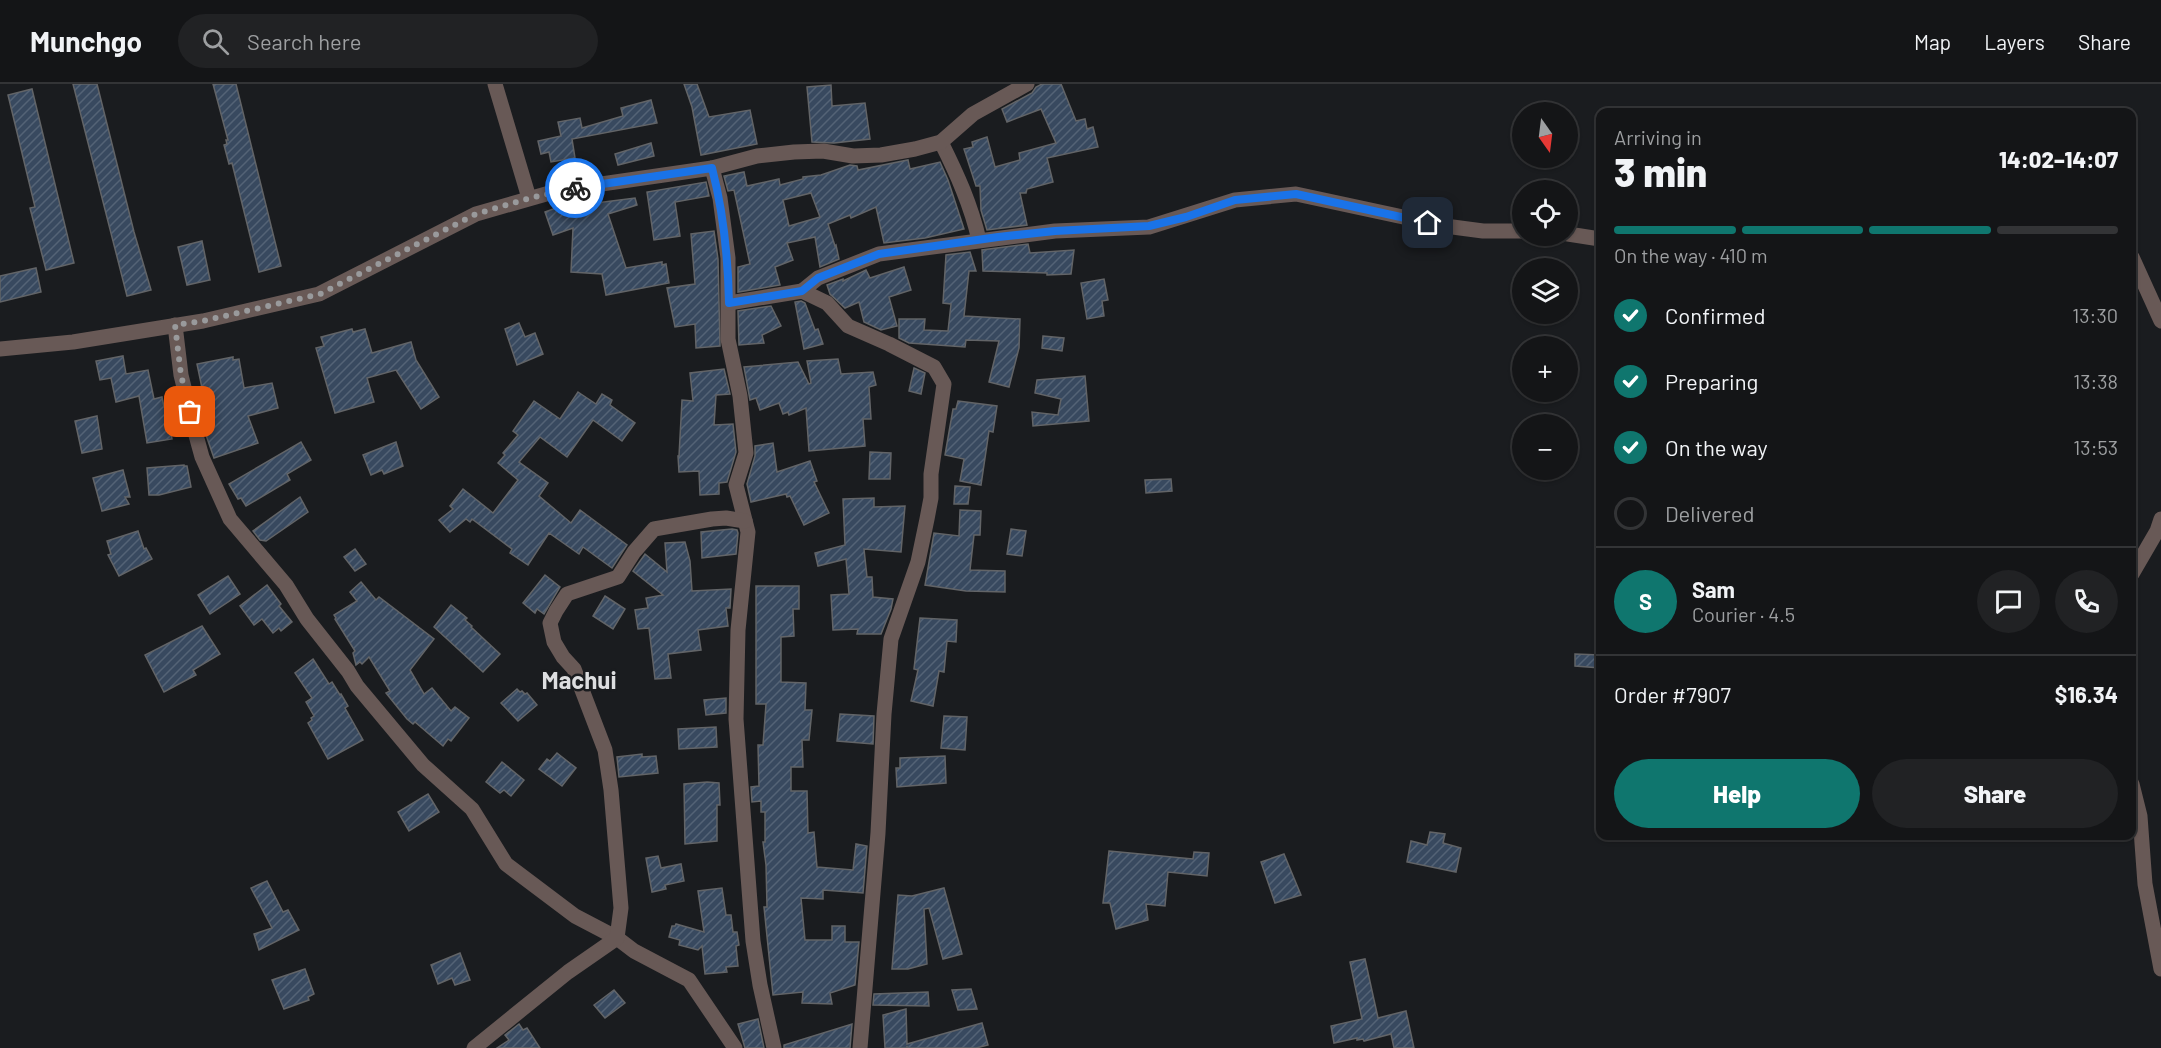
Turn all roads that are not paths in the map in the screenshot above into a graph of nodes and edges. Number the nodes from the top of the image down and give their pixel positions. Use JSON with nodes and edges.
{"nodes":[{"id":1,"x":495,"y":84,"type":"edge"},
{"id":2,"x":1027,"y":84,"type":"edge"},
{"id":3,"x":941,"y":142,"type":"junction"},
{"id":4,"x":712,"y":168,"type":"junction"},
{"id":5,"x":530,"y":198,"type":"junction"},
{"id":6,"x":1512,"y":231,"type":"edge"},
{"id":7,"x":1578,"y":236,"type":"edge"},
{"id":8,"x":1596,"y":238,"type":"edge"},
{"id":9,"x":979,"y":240,"type":"junction"},
{"id":10,"x":2136,"y":266,"type":"edge"},
{"id":11,"x":802,"y":291,"type":"junction"},
{"id":12,"x":729,"y":303,"type":"junction"},
{"id":13,"x":2161,"y":321,"type":"edge"},
{"id":14,"x":175,"y":325,"type":"junction"},
{"id":15,"x":0,"y":349,"type":"edge"},
{"id":16,"x":2161,"y":519,"type":"edge"},
{"id":17,"x":745,"y":521,"type":"junction"},
{"id":18,"x":2136,"y":567,"type":"edge"},
{"id":19,"x":2136,"y":800,"type":"edge"},
{"id":20,"x":617,"y":938,"type":"junction"},
{"id":21,"x":2161,"y":969,"type":"edge"},
{"id":22,"x":474,"y":1048,"type":"edge"},
{"id":23,"x":735,"y":1048,"type":"edge"},
{"id":24,"x":774,"y":1048,"type":"edge"},
{"id":25,"x":860,"y":1048,"type":"edge"}],
"edges":[{"from":1,"to":5,"type":"street"},
{"from":2,"to":3,"type":"street"},
{"from":3,"to":4,"type":"street"},
{"from":3,"to":9,"type":"street"},
{"from":4,"to":5,"type":"street"},
{"from":4,"to":12,"type":"street"},
{"from":5,"to":14,"type":"street"},
{"from":6,"to":9,"type":"street"},
{"from":7,"to":8,"type":"street"},
{"from":9,"to":11,"type":"street"},
{"from":10,"to":13,"type":"street"},
{"from":11,"to":12,"type":"street"},
{"from":11,"to":25,"type":"street"},
{"from":12,"to":17,"type":"street"},
{"from":14,"to":15,"type":"street"},
{"from":14,"to":20,"type":"street"},
{"from":16,"to":18,"type":"street"},
{"from":17,"to":20,"type":"street"},
{"from":17,"to":24,"type":"street"},
{"from":19,"to":21,"type":"street"},
{"from":20,"to":22,"type":"street"},
{"from":20,"to":23,"type":"street"}]}
